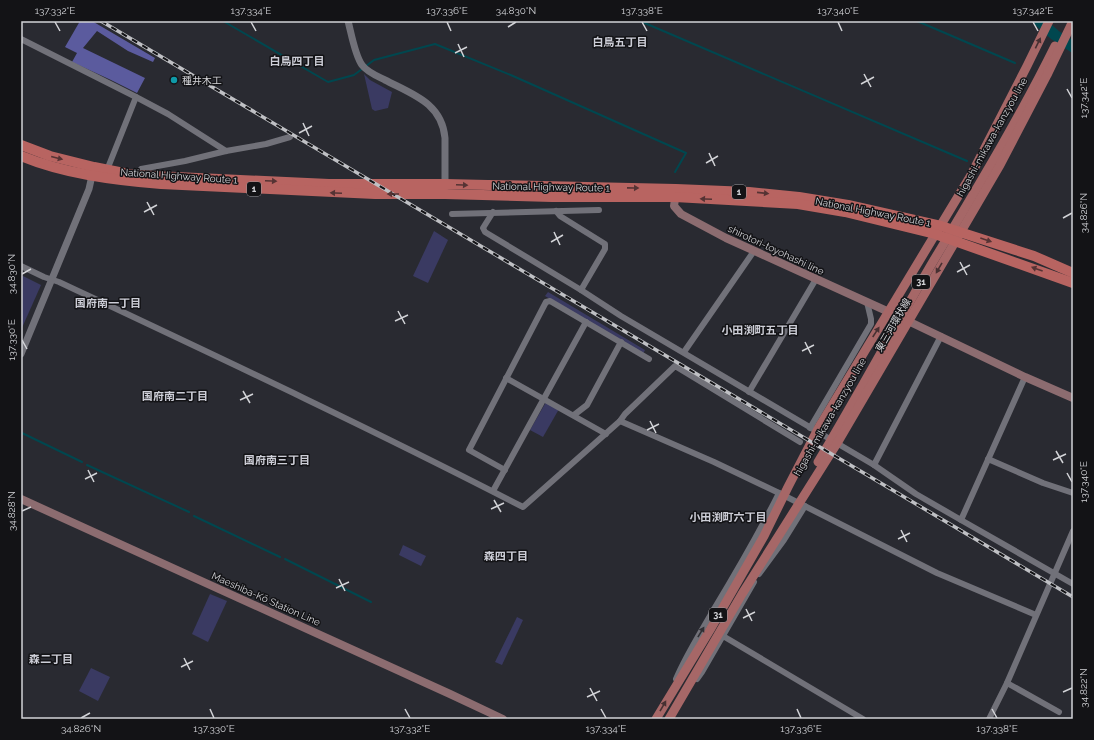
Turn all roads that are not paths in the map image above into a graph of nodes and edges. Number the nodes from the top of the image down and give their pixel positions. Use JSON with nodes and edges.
{"nodes":[{"id":1,"x":348,"y":21,"type":"edge"},
{"id":2,"x":1049,"y":21,"type":"edge"},
{"id":3,"x":1066,"y":21,"type":"edge"},
{"id":4,"x":1073,"y":21,"type":"edge"},
{"id":5,"x":21,"y":39,"type":"edge"},
{"id":6,"x":136,"y":97,"type":"junction"},
{"id":7,"x":290,"y":137,"type":"dead end"},
{"id":8,"x":21,"y":145,"type":"edge"},
{"id":9,"x":226,"y":151,"type":"junction"},
{"id":10,"x":21,"y":156,"type":"edge"},
{"id":11,"x":107,"y":170,"type":"junction"},
{"id":12,"x":93,"y":172,"type":"junction"},
{"id":13,"x":134,"y":175,"type":"junction"},
{"id":14,"x":445,"y":189,"type":"junction"},
{"id":15,"x":676,"y":193,"type":"junction"},
{"id":16,"x":599,"y":210,"type":"dead end"},
{"id":17,"x":556,"y":211,"type":"junction"},
{"id":18,"x":492,"y":212,"type":"junction"},
{"id":19,"x":452,"y":214,"type":"dead end"},
{"id":20,"x":938,"y":230,"type":"junction"},
{"id":21,"x":958,"y":236,"type":"junction"},
{"id":22,"x":754,"y":251,"type":"junction"},
{"id":23,"x":21,"y":266,"type":"edge"},
{"id":24,"x":1073,"y":273,"type":"edge"},
{"id":25,"x":816,"y":279,"type":"junction"},
{"id":26,"x":51,"y":280,"type":"junction"},
{"id":27,"x":1073,"y":283,"type":"edge"},
{"id":28,"x":580,"y":290,"type":"junction"},
{"id":29,"x":867,"y":302,"type":"junction"},
{"id":30,"x":889,"y":312,"type":"junction"},
{"id":31,"x":908,"y":321,"type":"junction"},
{"id":32,"x":586,"y":322,"type":"junction"},
{"id":33,"x":941,"y":336,"type":"junction"},
{"id":34,"x":621,"y":342,"type":"junction"},
{"id":35,"x":684,"y":352,"type":"junction"},
{"id":36,"x":21,"y":354,"type":"edge"},
{"id":37,"x":649,"y":359,"type":"dead end"},
{"id":38,"x":1025,"y":377,"type":"junction"},
{"id":39,"x":506,"y":378,"type":"junction"},
{"id":40,"x":749,"y":392,"type":"junction"},
{"id":41,"x":1073,"y":398,"type":"edge"},
{"id":42,"x":544,"y":399,"type":"junction"},
{"id":43,"x":574,"y":415,"type":"junction"},
{"id":44,"x":620,"y":421,"type":"junction"},
{"id":45,"x":810,"y":428,"type":"junction"},
{"id":46,"x":606,"y":434,"type":"junction"},
{"id":47,"x":800,"y":442,"type":"dead end"},
{"id":48,"x":988,"y":459,"type":"junction"},
{"id":49,"x":874,"y":466,"type":"junction"},
{"id":50,"x":505,"y":470,"type":"junction"},
{"id":51,"x":493,"y":492,"type":"junction"},
{"id":52,"x":779,"y":493,"type":"junction"},
{"id":53,"x":1073,"y":493,"type":"edge"},
{"id":54,"x":21,"y":499,"type":"edge"},
{"id":55,"x":805,"y":506,"type":"junction"},
{"id":56,"x":961,"y":520,"type":"junction"},
{"id":57,"x":1073,"y":531,"type":"edge"},
{"id":58,"x":769,"y":539,"type":"junction"},
{"id":59,"x":1054,"y":573,"type":"junction"},
{"id":60,"x":1073,"y":584,"type":"edge"},
{"id":61,"x":737,"y":592,"type":"junction"},
{"id":62,"x":1036,"y":614,"type":"junction"},
{"id":63,"x":710,"y":630,"type":"junction"},
{"id":64,"x":722,"y":634,"type":"junction"},
{"id":65,"x":1007,"y":683,"type":"junction"},
{"id":66,"x":671,"y":692,"type":"junction"},
{"id":67,"x":1059,"y":712,"type":"dead end"},
{"id":68,"x":503,"y":719,"type":"edge"},
{"id":69,"x":656,"y":719,"type":"edge"},
{"id":70,"x":669,"y":719,"type":"edge"},
{"id":71,"x":863,"y":719,"type":"edge"},
{"id":72,"x":989,"y":719,"type":"edge"}],
"edges":[{"from":1,"to":14,"type":"street"},
{"from":20,"to":2,"type":"main road","name":"東三河環状線","number":"31","one_way":true},
{"from":3,"to":58,"type":"main road","name":"higashi-mikawa-kanzyou line","number":"31"},
{"from":4,"to":21,"type":"main road","name":"東三河環状線","number":"31"},
{"from":5,"to":6,"type":"street"},
{"from":6,"to":9,"type":"street"},
{"from":6,"to":11,"type":"street"},
{"from":7,"to":9,"type":"street"},
{"from":8,"to":12,"type":"highway","name":"National Highway Route 1","number":"1","one_way":true},
{"from":9,"to":13,"type":"street"},
{"from":10,"to":12,"type":"highway","name":"National Highway Route 1","number":"1"},
{"from":11,"to":12,"type":"highway","name":"National Highway Route 1","number":"1"},
{"from":11,"to":13,"type":"highway","name":"National Highway Route 1","number":"1"},
{"from":14,"to":12,"type":"highway","name":"National Highway Route 1","number":"1","one_way":true},
{"from":12,"to":26,"type":"street"},
{"from":13,"to":14,"type":"highway","name":"National Highway Route 1","number":"1","one_way":true},
{"from":14,"to":15,"type":"highway","name":"National Highway Route 1","number":"1"},
{"from":15,"to":20,"type":"highway","name":"National Highway Route 1","number":"1"},
{"from":15,"to":22,"type":"main road","name":"shirotori-toyohashi line"},
{"from":16,"to":17,"type":"street"},
{"from":17,"to":18,"type":"street"},
{"from":17,"to":28,"type":"street"},
{"from":18,"to":19,"type":"street"},
{"from":18,"to":28,"type":"street"},
{"from":20,"to":21,"type":"highway","name":"National Highway Route 1","number":"1"},
{"from":20,"to":30,"type":"main road","name":"東三河環状線","number":"31"},
{"from":21,"to":24,"type":"highway","name":"National Highway Route 1","number":"1","one_way":true},
{"from":27,"to":21,"type":"highway","name":"National Highway Route 1","number":"1","one_way":true},
{"from":21,"to":31,"type":"main road","name":"東三河環状線","number":"31","one_way":true},
{"from":22,"to":25,"type":"main road","name":"shirotori-toyohashi line"},
{"from":22,"to":35,"type":"street"},
{"from":23,"to":26,"type":"street"},
{"from":25,"to":29,"type":"main road","name":"shirotori-toyohashi line"},
{"from":25,"to":40,"type":"street"},
{"from":26,"to":36,"type":"street"},
{"from":26,"to":51,"type":"street"},
{"from":28,"to":35,"type":"street"},
{"from":29,"to":30,"type":"main road","name":"shirotori-toyohashi line"},
{"from":29,"to":45,"type":"street"},
{"from":58,"to":30,"type":"main road","name":"東三河環状線","number":"31","one_way":true},
{"from":31,"to":33,"type":"main road"},
{"from":31,"to":58,"type":"main road","name":"東三河環状線","number":"31"},
{"from":32,"to":34,"type":"street"},
{"from":32,"to":39,"type":"street"},
{"from":32,"to":42,"type":"street"},
{"from":33,"to":38,"type":"main road"},
{"from":33,"to":49,"type":"street"},
{"from":34,"to":37,"type":"street"},
{"from":34,"to":43,"type":"street"},
{"from":35,"to":40,"type":"street"},
{"from":38,"to":41,"type":"main road"},
{"from":38,"to":48,"type":"street"},
{"from":39,"to":42,"type":"street"},
{"from":39,"to":50,"type":"street"},
{"from":40,"to":45,"type":"street"},
{"from":42,"to":43,"type":"street"},
{"from":42,"to":50,"type":"street"},
{"from":43,"to":46,"type":"street"},
{"from":44,"to":46,"type":"street"},
{"from":44,"to":47,"type":"street"},
{"from":44,"to":52,"type":"street"},
{"from":45,"to":49,"type":"street"},
{"from":46,"to":51,"type":"street"},
{"from":48,"to":53,"type":"street"},
{"from":48,"to":56,"type":"street"},
{"from":49,"to":56,"type":"street"},
{"from":50,"to":51,"type":"street"},
{"from":52,"to":55,"type":"street"},
{"from":66,"to":52,"type":"street","one_way":true},
{"from":54,"to":68,"type":"main road","name":"Maeshiba-Kō Station Line"},
{"from":55,"to":62,"type":"street"},
{"from":55,"to":64,"type":"street"},
{"from":56,"to":59,"type":"street"},
{"from":57,"to":59,"type":"street"},
{"from":58,"to":61,"type":"main road","name":"higashi-mikawa-kanzyou line","number":"31"},
{"from":58,"to":63,"type":"main road","name":"higashi-mikawa-kanzyou line","number":"31"},
{"from":58,"to":64,"type":"main road","name":"東三河環状線","number":"31"},
{"from":59,"to":60,"type":"street"},
{"from":59,"to":62,"type":"street"},
{"from":61,"to":63,"type":"main road","name":"higashi-mikawa-kanzyou line","number":"31"},
{"from":61,"to":64,"type":"main road","name":"higashi-mikawa-kanzyou line","number":"31"},
{"from":62,"to":65,"type":"street"},
{"from":63,"to":66,"type":"main road","name":"higashi-mikawa-kanzyou line","number":"31"},
{"from":64,"to":70,"type":"main road","name":"higashi-mikawa-kanzyou line","number":"31"},
{"from":64,"to":71,"type":"street"},
{"from":65,"to":67,"type":"street"},
{"from":65,"to":72,"type":"street"},
{"from":69,"to":66,"type":"main road","name":"higashi-mikawa-kanzyou line","number":"31","one_way":true}]}
